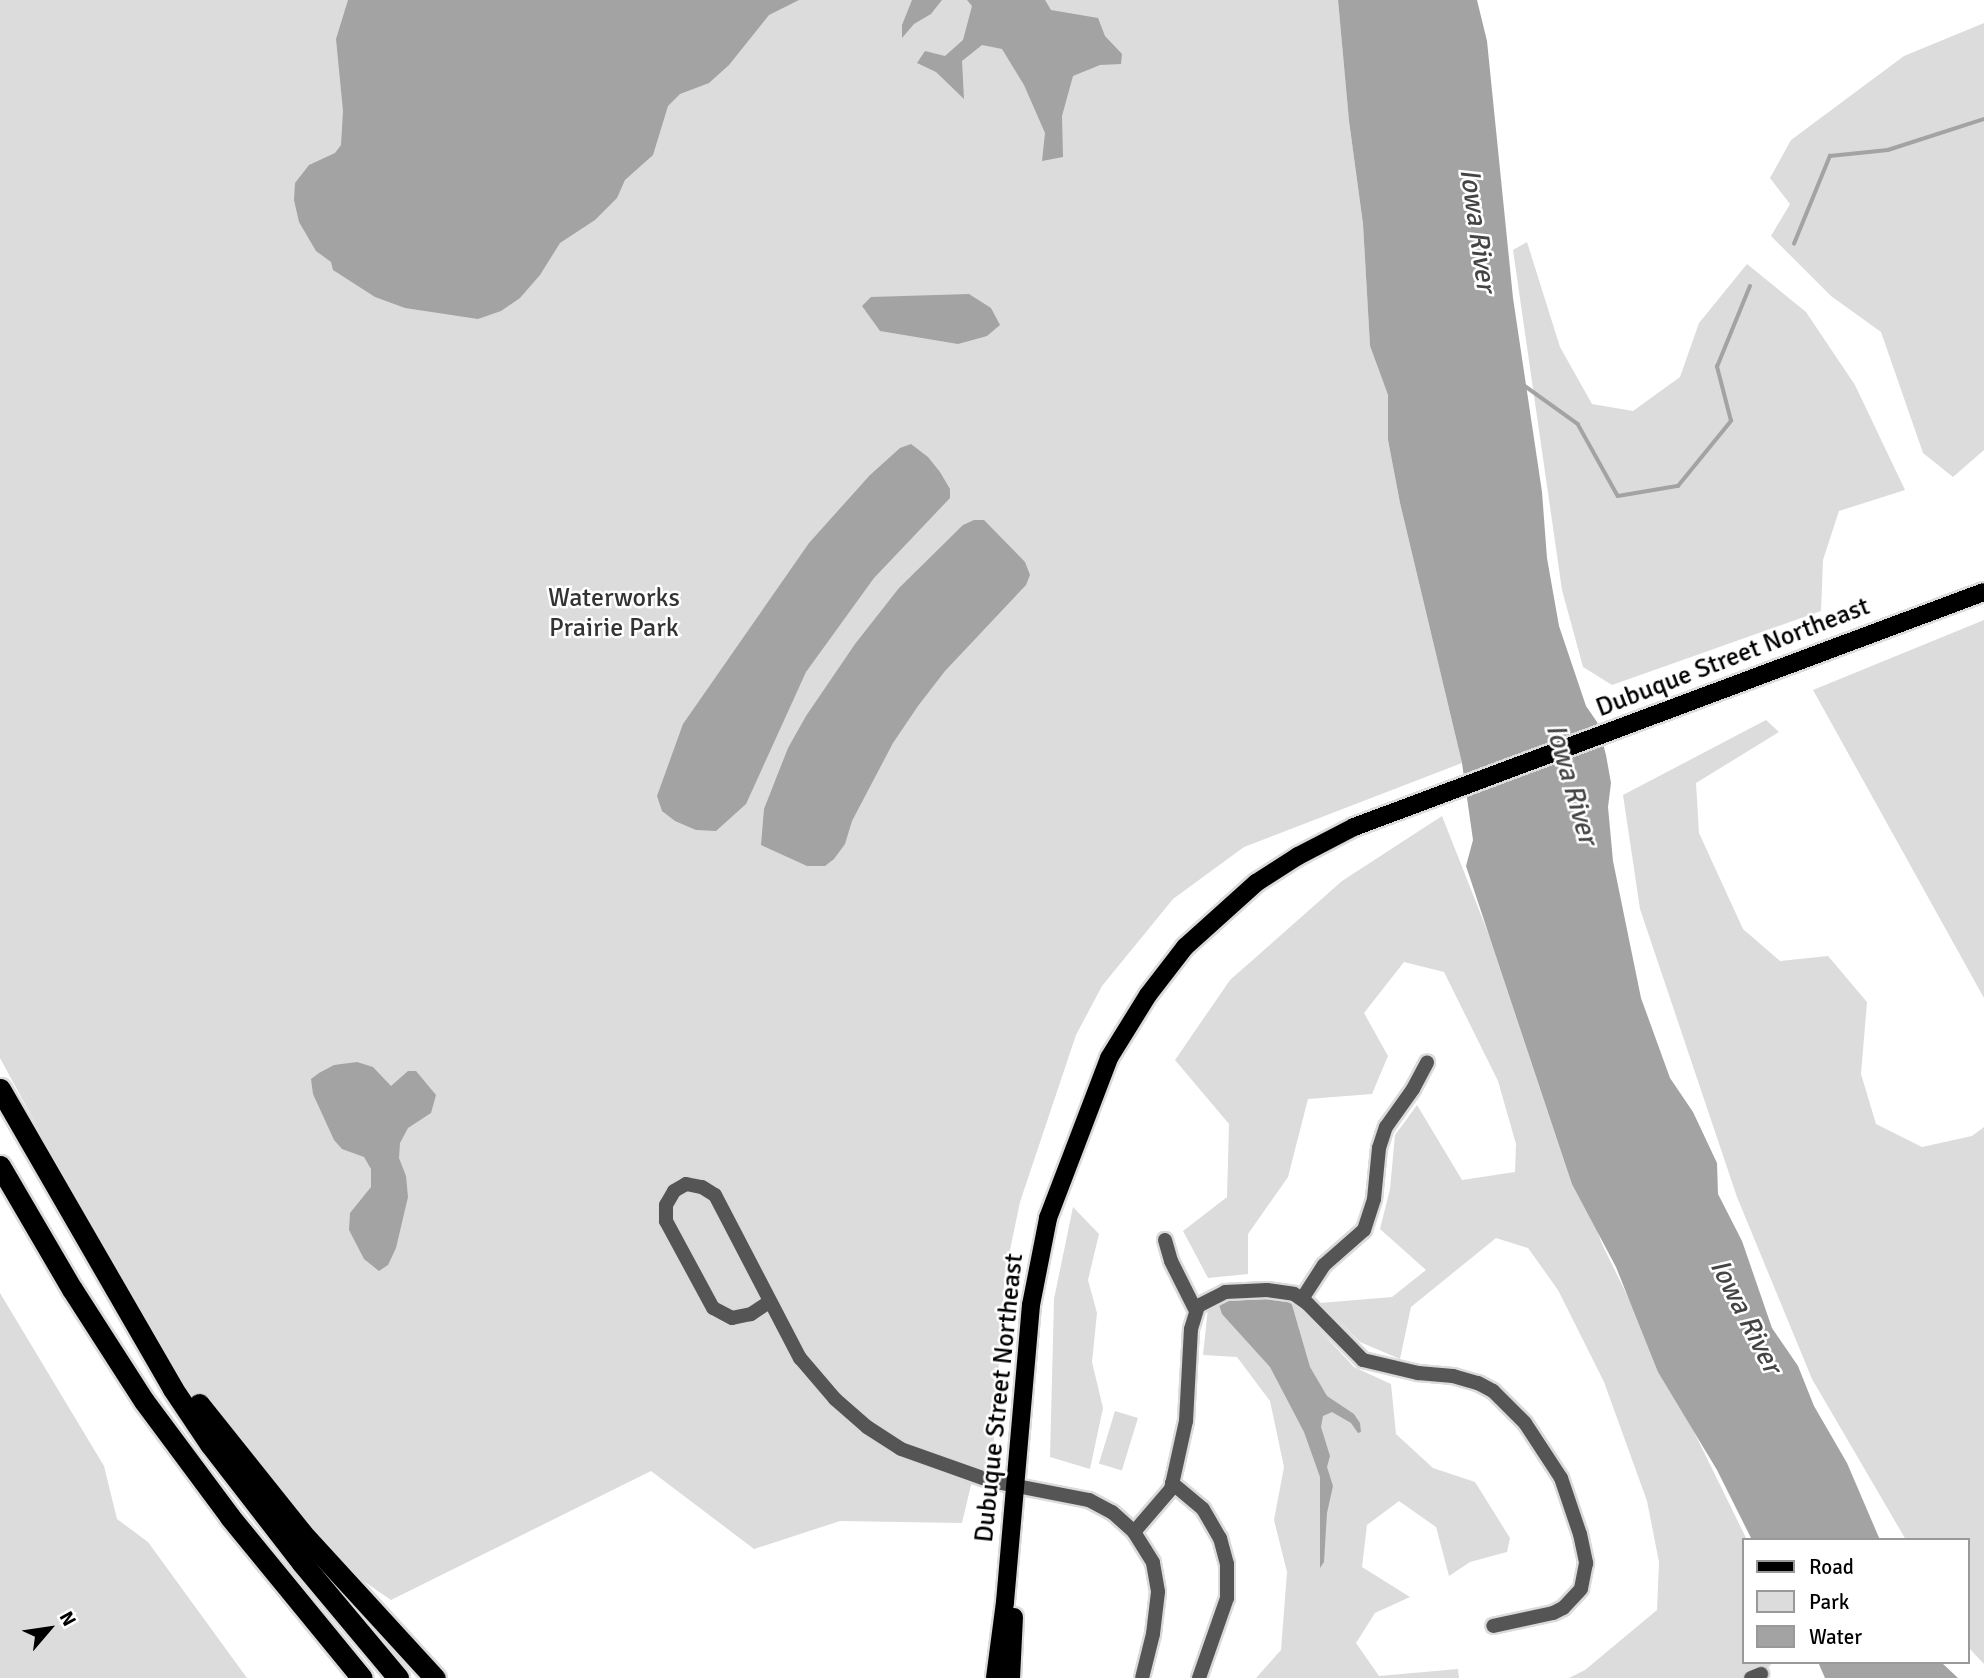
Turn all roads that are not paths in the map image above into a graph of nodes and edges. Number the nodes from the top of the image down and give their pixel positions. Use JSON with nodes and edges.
{"nodes":[{"id":1,"x":1984,"y":592,"type":"edge"},
{"id":2,"x":1427,"y":1063,"type":"dead end"},
{"id":3,"x":0,"y":1088,"type":"edge"},
{"id":4,"x":0,"y":1166,"type":"edge"},
{"id":5,"x":1164,"y":1240,"type":"dead end"},
{"id":6,"x":1301,"y":1299,"type":"junction"},
{"id":7,"x":123,"y":1302,"type":"junction"},
{"id":8,"x":769,"y":1302,"type":"junction"},
{"id":9,"x":1196,"y":1311,"type":"junction"},
{"id":10,"x":1172,"y":1483,"type":"junction"},
{"id":11,"x":1015,"y":1497,"type":"junction"},
{"id":12,"x":1134,"y":1532,"type":"junction"},
{"id":13,"x":270,"y":1566,"type":"junction"},
{"id":14,"x":1493,"y":1626,"type":"dead end"},
{"id":15,"x":352,"y":1678,"type":"edge"},
{"id":16,"x":362,"y":1678,"type":"edge"},
{"id":17,"x":398,"y":1678,"type":"edge"},
{"id":18,"x":435,"y":1678,"type":"edge"},
{"id":19,"x":995,"y":1678,"type":"edge"},
{"id":20,"x":1011,"y":1678,"type":"edge"},
{"id":21,"x":1142,"y":1678,"type":"edge"},
{"id":22,"x":1199,"y":1678,"type":"edge"}],
"edges":[{"from":1,"to":11,"type":"main road","name":"Dubuque Street Northeast"},
{"from":2,"to":6,"type":"street"},
{"from":3,"to":7,"type":"highway"},
{"from":4,"to":13,"type":"highway"},
{"from":5,"to":9,"type":"street"},
{"from":6,"to":9,"type":"street"},
{"from":6,"to":14,"type":"street"},
{"from":7,"to":17,"type":"highway"},
{"from":7,"to":18,"type":"highway"},
{"from":8,"to":8,"type":"street"},
{"from":8,"to":11,"type":"street"},
{"from":9,"to":10,"type":"street"},
{"from":10,"to":12,"type":"street"},
{"from":10,"to":22,"type":"street"},
{"from":11,"to":12,"type":"street"},
{"from":11,"to":19,"type":"main road","name":"Dubuque Street Northeast"},
{"from":11,"to":20,"type":"main road"},
{"from":12,"to":21,"type":"street"},
{"from":13,"to":15,"type":"highway"},
{"from":13,"to":16,"type":"highway"}]}
